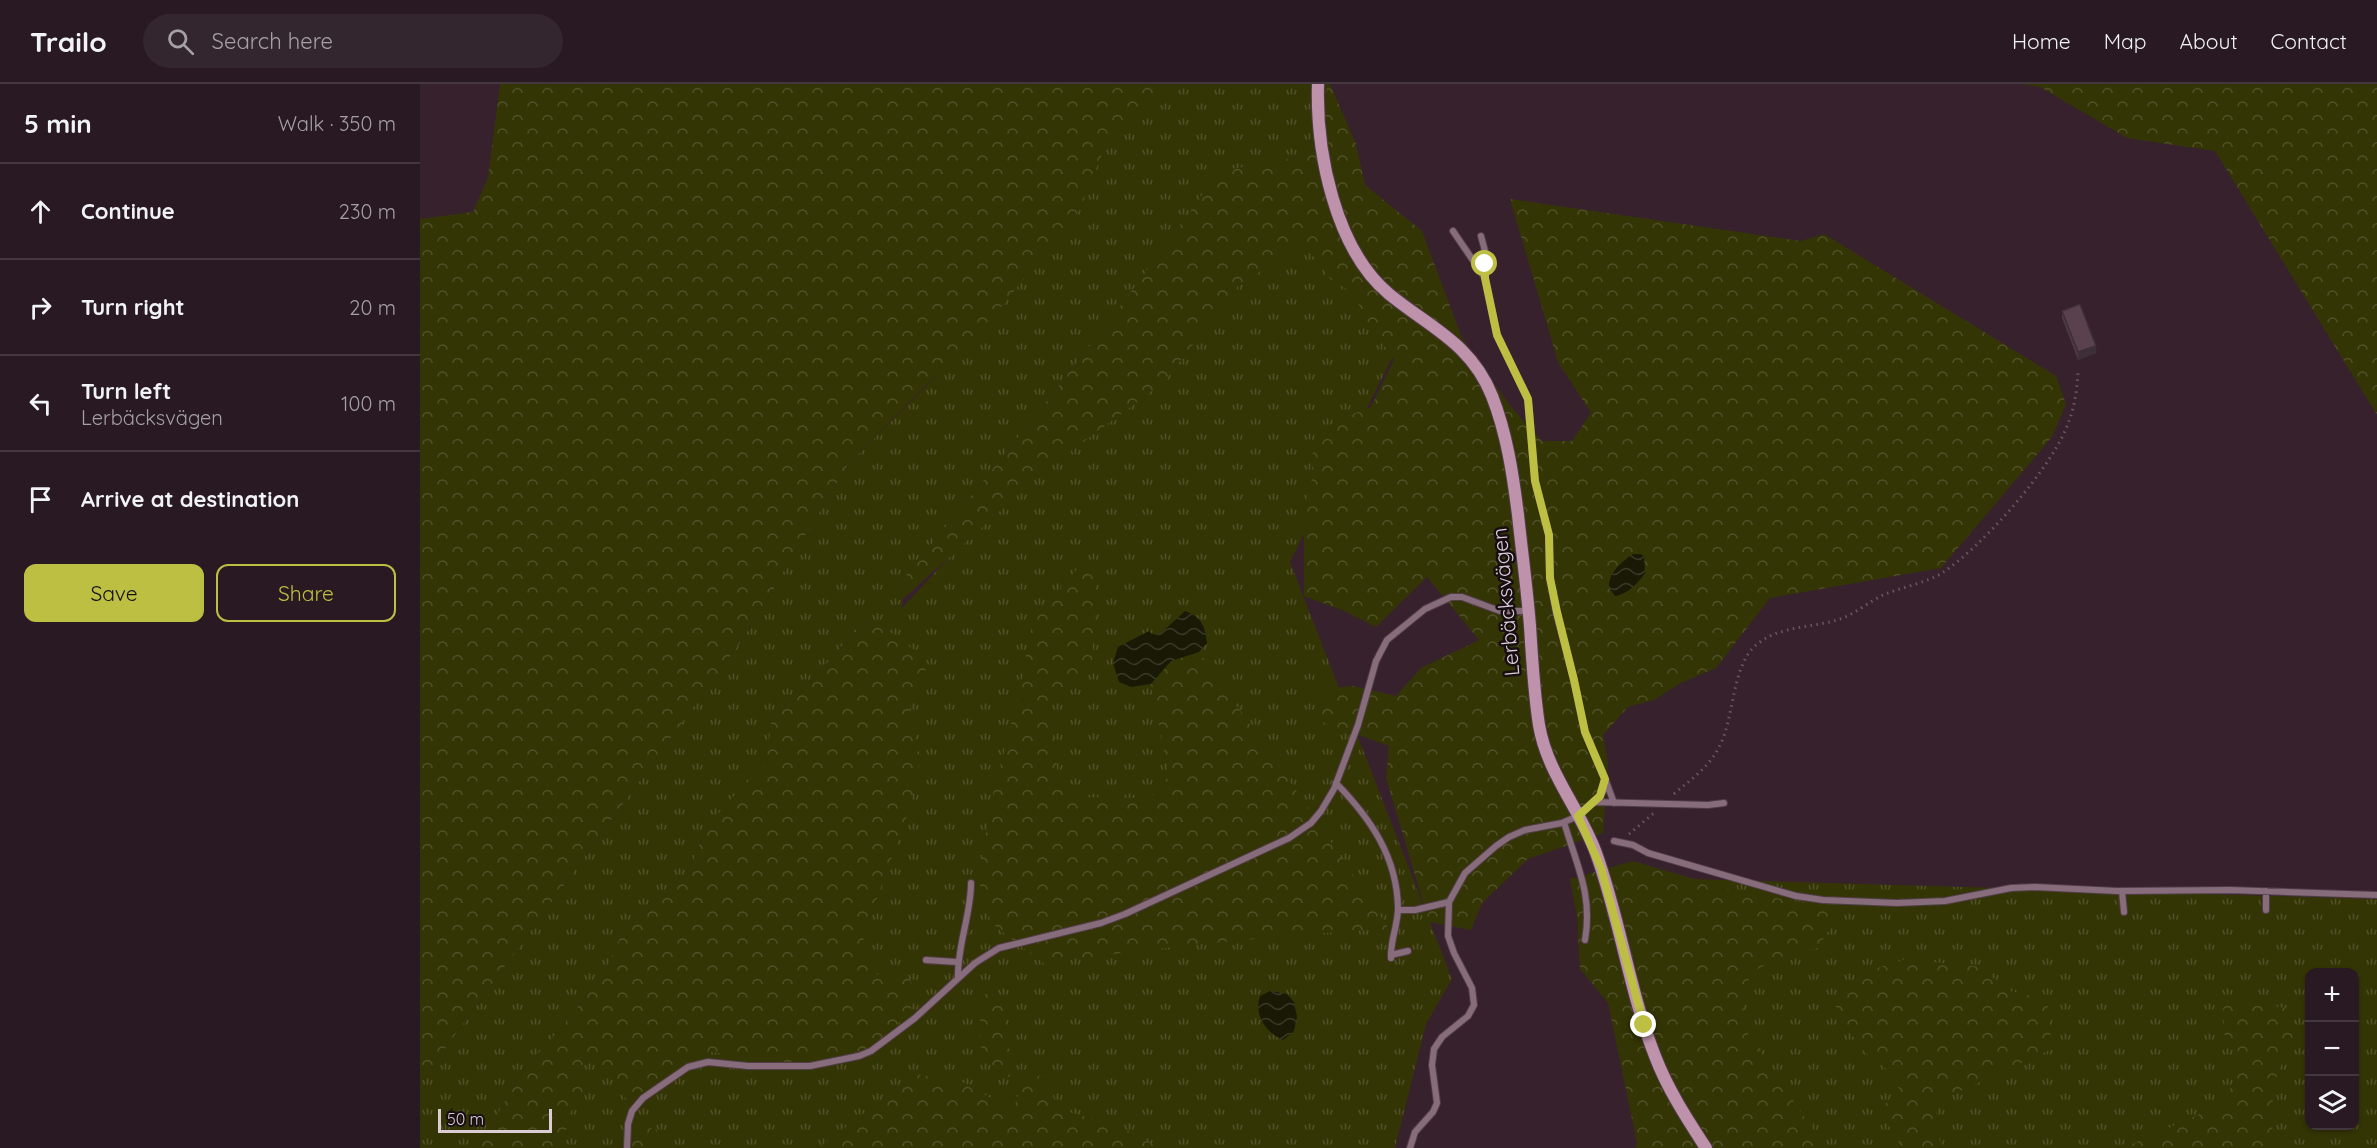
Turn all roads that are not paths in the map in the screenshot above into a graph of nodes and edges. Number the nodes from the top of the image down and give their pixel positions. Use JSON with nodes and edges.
{"nodes":[{"id":1,"x":1318,"y":84,"type":"edge"},
{"id":2,"x":1453,"y":231,"type":"dead end"},
{"id":3,"x":1481,"y":236,"type":"dead end"},
{"id":4,"x":1485,"y":278,"type":"junction"},
{"id":5,"x":1528,"y":611,"type":"junction"},
{"id":6,"x":1605,"y":779,"type":"junction"},
{"id":7,"x":1336,"y":783,"type":"junction"},
{"id":8,"x":1594,"y":802,"type":"junction"},
{"id":9,"x":1614,"y":803,"type":"junction"},
{"id":10,"x":1724,"y":803,"type":"dead end"},
{"id":11,"x":1578,"y":816,"type":"junction"},
{"id":12,"x":1564,"y":822,"type":"junction"},
{"id":13,"x":1614,"y":841,"type":"road end"},
{"id":14,"x":971,"y":883,"type":"dead end"},
{"id":15,"x":2122,"y":891,"type":"junction"},
{"id":16,"x":2266,"y":891,"type":"junction"},
{"id":17,"x":2377,"y":896,"type":"edge"},
{"id":18,"x":1449,"y":902,"type":"junction"},
{"id":19,"x":1398,"y":910,"type":"junction"},
{"id":20,"x":2266,"y":910,"type":"dead end"},
{"id":21,"x":2124,"y":912,"type":"dead end"},
{"id":22,"x":1585,"y":940,"type":"dead end"},
{"id":23,"x":1408,"y":951,"type":"dead end"},
{"id":24,"x":926,"y":960,"type":"dead end"},
{"id":25,"x":957,"y":962,"type":"junction"},
{"id":26,"x":958,"y":978,"type":"junction"},
{"id":27,"x":627,"y":1148,"type":"edge"},
{"id":28,"x":1410,"y":1148,"type":"edge"},
{"id":29,"x":1706,"y":1148,"type":"edge"}],
"edges":[{"from":1,"to":5,"type":"street","name":"Lerbäcksvägen"},
{"from":2,"to":4,"type":"lane"},
{"from":3,"to":4,"type":"lane"},
{"from":4,"to":6,"type":"lane"},
{"from":5,"to":7,"type":"lane"},
{"from":5,"to":11,"type":"street","name":"Lerbäcksvägen"},
{"from":6,"to":8,"type":"lane"},
{"from":6,"to":9,"type":"lane"},
{"from":7,"to":19,"type":"lane"},
{"from":7,"to":26,"type":"lane"},
{"from":8,"to":9,"type":"lane"},
{"from":8,"to":11,"type":"lane"},
{"from":9,"to":10,"type":"lane"},
{"from":11,"to":12,"type":"lane"},
{"from":11,"to":29,"type":"street","name":"Lerbäcksvägen"},
{"from":12,"to":18,"type":"lane"},
{"from":12,"to":22,"type":"lane"},
{"from":13,"to":15,"type":"lane"},
{"from":14,"to":25,"type":"lane"},
{"from":15,"to":16,"type":"lane"},
{"from":15,"to":21,"type":"lane"},
{"from":16,"to":17,"type":"lane"},
{"from":16,"to":20,"type":"lane"},
{"from":18,"to":19,"type":"lane"},
{"from":18,"to":28,"type":"lane"},
{"from":19,"to":23,"type":"lane"},
{"from":24,"to":25,"type":"lane"},
{"from":25,"to":26,"type":"lane"},
{"from":26,"to":27,"type":"lane"}]}
